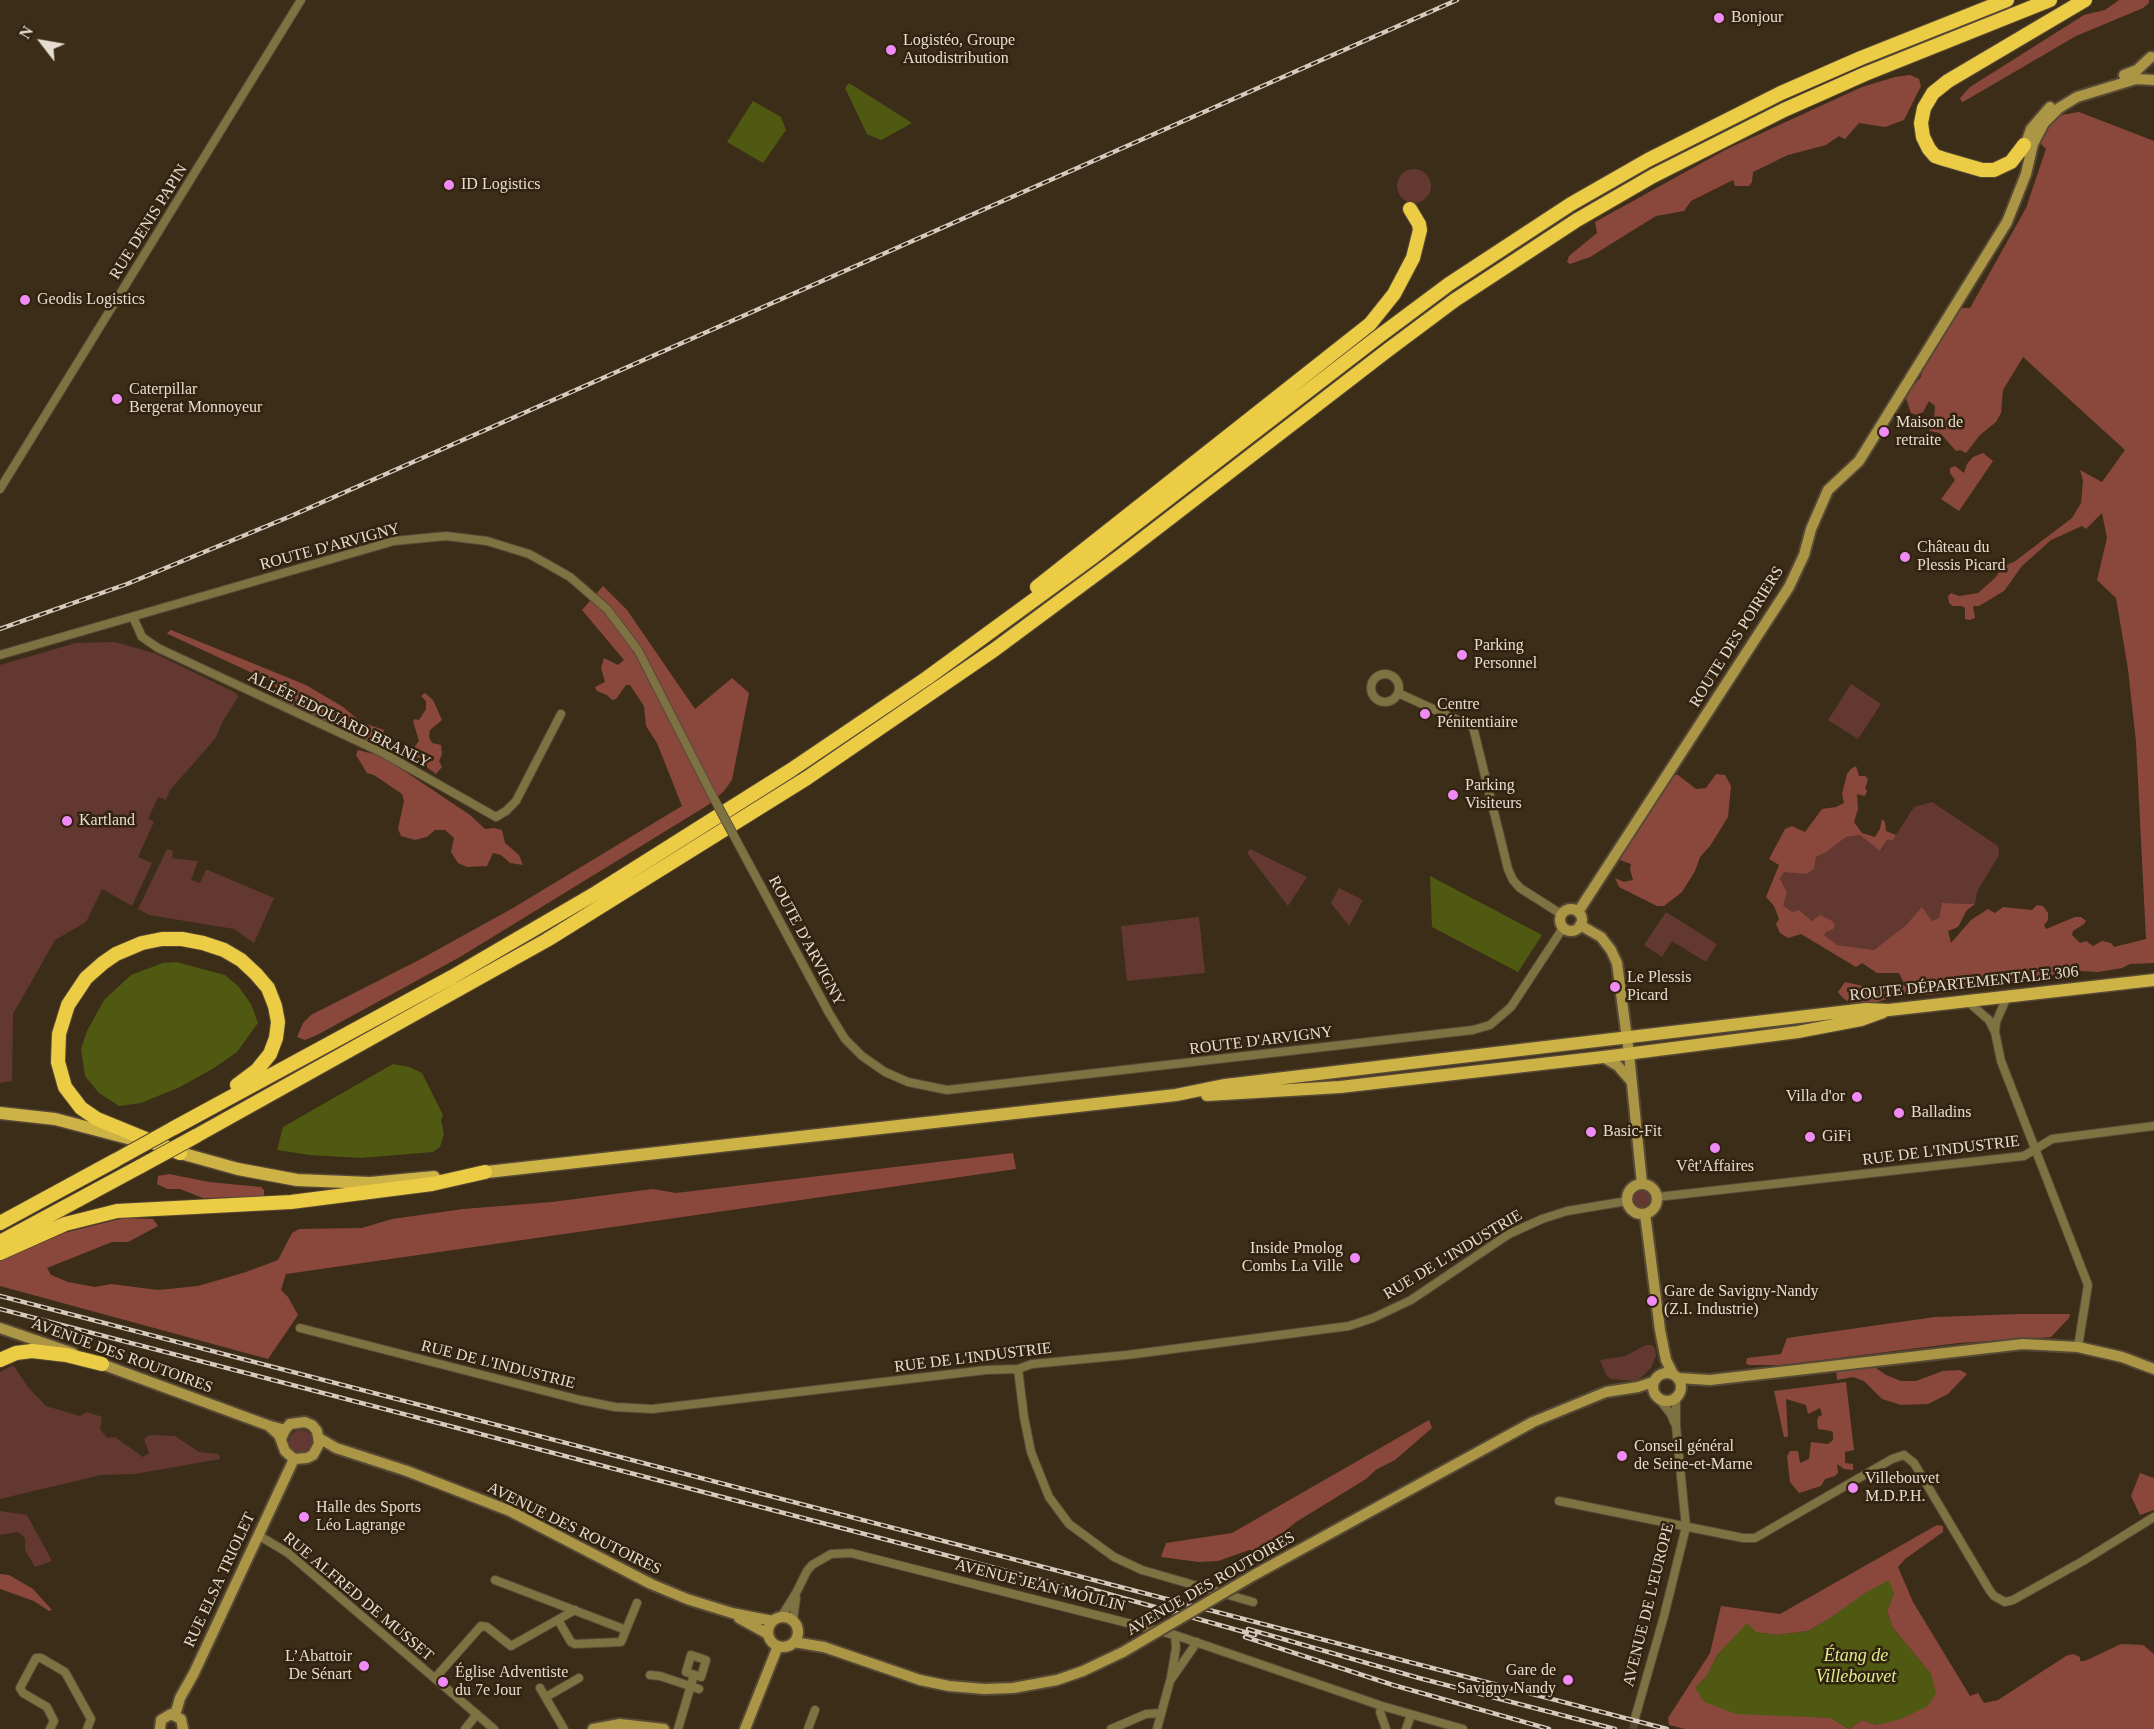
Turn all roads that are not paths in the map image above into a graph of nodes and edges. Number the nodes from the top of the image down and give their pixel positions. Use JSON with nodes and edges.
{"nodes":[{"id":1,"x":302,"y":0,"type":"edge"},
{"id":2,"x":2007,"y":0,"type":"edge"},
{"id":3,"x":2050,"y":0,"type":"edge"},
{"id":4,"x":2085,"y":0,"type":"edge"},
{"id":5,"x":2152,"y":53,"type":"edge"},
{"id":6,"x":2154,"y":78,"type":"edge"},
{"id":7,"x":2024,"y":145,"type":"junction"},
{"id":8,"x":2020,"y":190,"type":"junction"},
{"id":9,"x":1410,"y":209,"type":"dead end"},
{"id":10,"x":0,"y":489,"type":"edge"},
{"id":11,"x":133,"y":617,"type":"junction"},
{"id":12,"x":981,"y":639,"type":"junction"},
{"id":13,"x":0,"y":655,"type":"edge"},
{"id":14,"x":247,"y":689,"type":"junction"},
{"id":15,"x":1398,"y":693,"type":"dead end"},
{"id":16,"x":242,"y":700,"type":"dead end"},
{"id":17,"x":561,"y":714,"type":"dead end"},
{"id":18,"x":1578,"y":912,"type":"junction"},
{"id":19,"x":1561,"y":914,"type":"junction"},
{"id":20,"x":1580,"y":925,"type":"junction"},
{"id":21,"x":1563,"y":927,"type":"junction"},
{"id":22,"x":2154,"y":980,"type":"edge"},
{"id":23,"x":2007,"y":997,"type":"junction"},
{"id":24,"x":1966,"y":1001,"type":"junction"},
{"id":25,"x":1889,"y":1010,"type":"junction"},
{"id":26,"x":1995,"y":1032,"type":"junction"},
{"id":27,"x":1627,"y":1038,"type":"junction"},
{"id":28,"x":1629,"y":1054,"type":"junction"},
{"id":29,"x":1603,"y":1058,"type":"junction"},
{"id":30,"x":1631,"y":1082,"type":"junction"},
{"id":31,"x":1176,"y":1095,"type":"junction"},
{"id":32,"x":219,"y":1103,"type":"junction"},
{"id":33,"x":0,"y":1113,"type":"edge"},
{"id":34,"x":2154,"y":1126,"type":"edge"},
{"id":35,"x":2036,"y":1149,"type":"junction"},
{"id":36,"x":180,"y":1153,"type":"junction"},
{"id":37,"x":485,"y":1172,"type":"junction"},
{"id":38,"x":1642,"y":1184,"type":"junction"},
{"id":39,"x":1657,"y":1197,"type":"junction"},
{"id":40,"x":1627,"y":1201,"type":"junction"},
{"id":41,"x":1645,"y":1214,"type":"junction"},
{"id":42,"x":0,"y":1223,"type":"edge"},
{"id":43,"x":0,"y":1242,"type":"edge"},
{"id":44,"x":0,"y":1253,"type":"edge"},
{"id":45,"x":0,"y":1328,"type":"edge"},
{"id":46,"x":300,"y":1328,"type":"dead end"},
{"id":47,"x":1660,"y":1330,"type":"junction"},
{"id":48,"x":2078,"y":1347,"type":"junction"},
{"id":49,"x":0,"y":1360,"type":"edge"},
{"id":50,"x":102,"y":1364,"type":"junction"},
{"id":51,"x":1018,"y":1369,"type":"junction"},
{"id":52,"x":2154,"y":1369,"type":"edge"},
{"id":53,"x":1676,"y":1376,"type":"junction"},
{"id":54,"x":1655,"y":1379,"type":"junction"},
{"id":55,"x":1710,"y":1380,"type":"junction"},
{"id":56,"x":1678,"y":1394,"type":"junction"},
{"id":57,"x":1657,"y":1396,"type":"junction"},
{"id":58,"x":1591,"y":1399,"type":"junction"},
{"id":59,"x":1676,"y":1426,"type":"junction"},
{"id":60,"x":283,"y":1435,"type":"junction"},
{"id":61,"x":318,"y":1444,"type":"junction"},
{"id":62,"x":294,"y":1459,"type":"junction"},
{"id":63,"x":1559,"y":1501,"type":"dead end"},
{"id":64,"x":2154,"y":1517,"type":"edge"},
{"id":65,"x":1686,"y":1527,"type":"junction"},
{"id":66,"x":258,"y":1535,"type":"junction"},
{"id":67,"x":495,"y":1580,"type":"dead end"},
{"id":68,"x":796,"y":1593,"type":"junction"},
{"id":69,"x":1253,"y":1602,"type":"dead end"},
{"id":70,"x":637,"y":1603,"type":"dead end"},
{"id":71,"x":575,"y":1610,"type":"junction"},
{"id":72,"x":732,"y":1613,"type":"junction"},
{"id":73,"x":777,"y":1619,"type":"junction"},
{"id":74,"x":558,"y":1620,"type":"junction"},
{"id":75,"x":795,"y":1623,"type":"junction"},
{"id":76,"x":626,"y":1630,"type":"junction"},
{"id":77,"x":768,"y":1634,"type":"junction"},
{"id":78,"x":1175,"y":1635,"type":"junction"},
{"id":79,"x":794,"y":1641,"type":"junction"},
{"id":80,"x":1197,"y":1642,"type":"junction"},
{"id":81,"x":778,"y":1646,"type":"junction"},
{"id":82,"x":824,"y":1647,"type":"junction"},
{"id":83,"x":650,"y":1675,"type":"dead end"},
{"id":84,"x":694,"y":1675,"type":"dead end"},
{"id":85,"x":435,"y":1678,"type":"junction"},
{"id":86,"x":579,"y":1678,"type":"dead end"},
{"id":87,"x":1170,"y":1681,"type":"junction"},
{"id":88,"x":540,"y":1688,"type":"dead end"},
{"id":89,"x":695,"y":1688,"type":"junction"},
{"id":90,"x":546,"y":1698,"type":"junction"},
{"id":91,"x":1382,"y":1707,"type":"junction"},
{"id":92,"x":815,"y":1710,"type":"dead end"},
{"id":93,"x":1160,"y":1713,"type":"junction"},
{"id":94,"x":477,"y":1714,"type":"junction"},
{"id":95,"x":175,"y":1715,"type":"junction"},
{"id":96,"x":1411,"y":1715,"type":"junction"},
{"id":97,"x":1635,"y":1718,"type":"tunnel mouth"},
{"id":98,"x":51,"y":1729,"type":"edge"},
{"id":99,"x":87,"y":1729,"type":"edge"},
{"id":100,"x":160,"y":1729,"type":"edge"},
{"id":101,"x":183,"y":1729,"type":"edge"},
{"id":102,"x":465,"y":1729,"type":"edge"},
{"id":103,"x":494,"y":1729,"type":"edge"},
{"id":104,"x":564,"y":1729,"type":"edge"},
{"id":105,"x":593,"y":1729,"type":"edge"},
{"id":106,"x":664,"y":1729,"type":"edge"},
{"id":107,"x":678,"y":1729,"type":"edge"},
{"id":108,"x":745,"y":1729,"type":"edge"},
{"id":109,"x":808,"y":1729,"type":"edge"},
{"id":110,"x":1111,"y":1729,"type":"edge"},
{"id":111,"x":1156,"y":1729,"type":"edge"},
{"id":112,"x":1386,"y":1729,"type":"edge"},
{"id":113,"x":1406,"y":1729,"type":"edge"},
{"id":114,"x":1463,"y":1729,"type":"edge"}],
"edges":[{"from":1,"to":10,"type":"street","name":"RUE DENIS PAPIN"},
{"from":2,"to":12,"type":"highway"},
{"from":3,"to":43,"type":"highway","bridge":true},
{"from":4,"to":7,"type":"highway"},
{"from":5,"to":6,"type":"street"},
{"from":5,"to":7,"type":"street"},
{"from":6,"to":8,"type":"street"},
{"from":7,"to":8,"type":"street"},
{"from":8,"to":18,"type":"street","name":"ROUTE DES POIRIERS"},
{"from":9,"to":12,"type":"highway"},
{"from":11,"to":13,"type":"street","name":"ROUTE D'ARVIGNY"},
{"from":11,"to":14,"type":"street","name":"ALLÉE EDOUARD BRANLY"},
{"from":11,"to":21,"type":"street","name":"ROUTE D'ARVIGNY","bridge":true},
{"from":12,"to":32,"type":"highway"},
{"from":14,"to":16,"type":"street"},
{"from":14,"to":17,"type":"street","name":"ALLÉE EDOUARD BRANLY"},
{"from":15,"to":19,"type":"street"},
{"from":18,"to":19,"type":"street"},
{"from":18,"to":20,"type":"street"},
{"from":19,"to":21,"type":"street"},
{"from":20,"to":21,"type":"street"},
{"from":20,"to":27,"type":"street"},
{"from":22,"to":23,"type":"main road","name":"ROUTE DÉPARTEMENTALE 306"},
{"from":23,"to":24,"type":"main road","name":"ROUTE DÉPARTEMENTALE 306"},
{"from":23,"to":26,"type":"street"},
{"from":24,"to":25,"type":"main road","name":"ROUTE DÉPARTEMENTALE 306"},
{"from":24,"to":26,"type":"street"},
{"from":25,"to":27,"type":"main road","name":"ROUTE DÉPARTEMENTALE 306"},
{"from":25,"to":28,"type":"main road"},
{"from":26,"to":35,"type":"street"},
{"from":27,"to":28,"type":"street"},
{"from":27,"to":31,"type":"main road","name":"ROUTE DÉPARTEMENTALE 306"},
{"from":28,"to":29,"type":"main road"},
{"from":28,"to":30,"type":"street"},
{"from":29,"to":30,"type":"street"},
{"from":29,"to":31,"type":"main road"},
{"from":30,"to":38,"type":"street"},
{"from":31,"to":37,"type":"main road"},
{"from":32,"to":36,"type":"highway"},
{"from":32,"to":42,"type":"highway","bridge":true},
{"from":33,"to":36,"type":"main road"},
{"from":34,"to":35,"type":"street","name":"RUE DE L'INDUSTRIE"},
{"from":35,"to":39,"type":"street","name":"RUE DE L'INDUSTRIE"},
{"from":35,"to":48,"type":"street"},
{"from":36,"to":37,"type":"main road"},
{"from":37,"to":44,"type":"highway"},
{"from":38,"to":39,"type":"street"},
{"from":38,"to":40,"type":"street"},
{"from":39,"to":41,"type":"street"},
{"from":40,"to":41,"type":"street"},
{"from":40,"to":51,"type":"street","name":"RUE DE L'INDUSTRIE"},
{"from":41,"to":47,"type":"street"},
{"from":45,"to":50,"type":"street","name":"AVENUE DES ROUTOIRES"},
{"from":46,"to":51,"type":"street","name":"RUE DE L'INDUSTRIE"},
{"from":47,"to":53,"type":"street"},
{"from":47,"to":54,"type":"street"},
{"from":48,"to":52,"type":"street"},
{"from":48,"to":55,"type":"street"},
{"from":49,"to":50,"type":"highway"},
{"from":50,"to":60,"type":"street","name":"AVENUE DES ROUTOIRES"},
{"from":51,"to":69,"type":"street"},
{"from":53,"to":54,"type":"street"},
{"from":53,"to":55,"type":"street"},
{"from":53,"to":56,"type":"street"},
{"from":54,"to":57,"type":"street"},
{"from":54,"to":58,"type":"street","name":"AVENUE DES ROUTOIRES"},
{"from":55,"to":56,"type":"street"},
{"from":56,"to":57,"type":"street"},
{"from":56,"to":59,"type":"street","name":"AVENUE DE L'EUROPE"},
{"from":57,"to":58,"type":"street","name":"AVENUE DES ROUTOIRES"},
{"from":57,"to":59,"type":"street","name":"AVENUE DE L'EUROPE"},
{"from":58,"to":82,"type":"street","name":"AVENUE DES ROUTOIRES","bridge":true},
{"from":59,"to":65,"type":"street","name":"AVENUE DE L'EUROPE"},
{"from":60,"to":61,"type":"street"},
{"from":60,"to":62,"type":"street","name":"AVENUE DES ROUTOIRES"},
{"from":61,"to":62,"type":"street","name":"AVENUE DES ROUTOIRES"},
{"from":61,"to":72,"type":"street","name":"AVENUE DES ROUTOIRES"},
{"from":62,"to":66,"type":"street","name":"RUE ELSA TRIOLET"},
{"from":63,"to":65,"type":"street"},
{"from":64,"to":65,"type":"street"},
{"from":65,"to":97,"type":"street","name":"AVENUE DE L'EUROPE"},
{"from":66,"to":85,"type":"street","name":"RUE ALFRED DE MUSSET"},
{"from":66,"to":95,"type":"street","name":"RUE ELSA TRIOLET"},
{"from":67,"to":71,"type":"street"},
{"from":68,"to":73,"type":"street","name":"AVENUE JEAN MOULIN"},
{"from":68,"to":75,"type":"street"},
{"from":68,"to":78,"type":"street","name":"AVENUE JEAN MOULIN"},
{"from":70,"to":76,"type":"street"},
{"from":71,"to":74,"type":"street"},
{"from":71,"to":76,"type":"street"},
{"from":72,"to":73,"type":"street","name":"AVENUE DES ROUTOIRES"},
{"from":72,"to":77,"type":"street","name":"AVENUE DES ROUTOIRES"},
{"from":73,"to":75,"type":"street","name":"AVENUE DES ROUTOIRES"},
{"from":73,"to":77,"type":"street"},
{"from":74,"to":76,"type":"street"},
{"from":74,"to":85,"type":"street"},
{"from":75,"to":79,"type":"street"},
{"from":75,"to":82,"type":"street","name":"AVENUE DES ROUTOIRES"},
{"from":77,"to":81,"type":"street","name":"AVENUE DES ROUTOIRES"},
{"from":78,"to":80,"type":"street","name":"AVENUE JEAN MOULIN"},
{"from":78,"to":87,"type":"street"},
{"from":79,"to":81,"type":"street","name":"AVENUE DES ROUTOIRES"},
{"from":79,"to":82,"type":"street","name":"AVENUE DES ROUTOIRES"},
{"from":80,"to":87,"type":"street"},
{"from":80,"to":91,"type":"street","name":"AVENUE JEAN MOULIN"},
{"from":81,"to":108,"type":"street"},
{"from":83,"to":89,"type":"street"},
{"from":84,"to":89,"type":"street"},
{"from":85,"to":94,"type":"street","name":"RUE ALFRED DE MUSSET"},
{"from":86,"to":90,"type":"street"},
{"from":87,"to":93,"type":"street"},
{"from":88,"to":90,"type":"street"},
{"from":89,"to":107,"type":"street"},
{"from":90,"to":104,"type":"street"},
{"from":91,"to":96,"type":"street","name":"AVENUE JEAN MOULIN"},
{"from":91,"to":112,"type":"street"},
{"from":92,"to":109,"type":"street"},
{"from":93,"to":110,"type":"street"},
{"from":93,"to":111,"type":"street"},
{"from":94,"to":102,"type":"street"},
{"from":94,"to":103,"type":"street","name":"RUE ALFRED DE MUSSET"},
{"from":95,"to":100,"type":"street"},
{"from":95,"to":101,"type":"street"},
{"from":96,"to":113,"type":"street"},
{"from":96,"to":114,"type":"street","name":"AVENUE JEAN MOULIN"},
{"from":98,"to":99,"type":"street"},
{"from":105,"to":106,"type":"street"}]}
